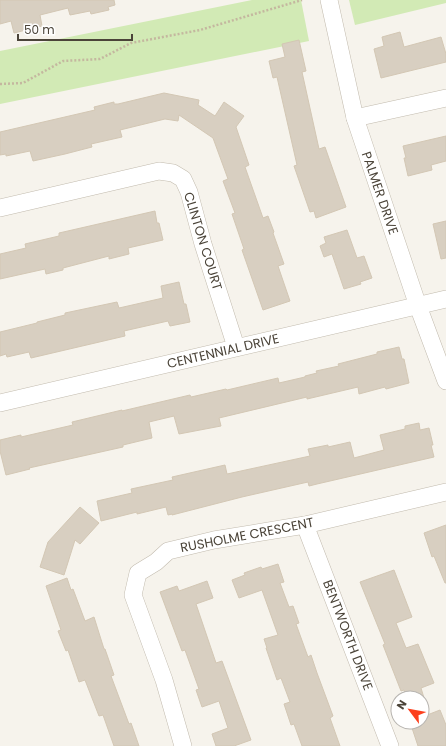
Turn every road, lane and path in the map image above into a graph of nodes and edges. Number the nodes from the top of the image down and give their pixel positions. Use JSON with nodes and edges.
{"nodes":[{"id":1,"x":302,"y":0,"type":"edge"},
{"id":2,"x":330,"y":0,"type":"edge"},
{"id":3,"x":0,"y":84,"type":"edge"},
{"id":4,"x":446,"y":98,"type":"edge"},
{"id":5,"x":355,"y":118,"type":"junction"},
{"id":6,"x":0,"y":208,"type":"edge"},
{"id":7,"x":446,"y":299,"type":"edge"},
{"id":8,"x":418,"y":306,"type":"junction"},
{"id":9,"x":236,"y":347,"type":"junction"},
{"id":10,"x":446,"y":381,"type":"edge"},
{"id":11,"x":0,"y":403,"type":"edge"},
{"id":12,"x":446,"y":492,"type":"edge"},
{"id":13,"x":305,"y":524,"type":"junction"},
{"id":14,"x":183,"y":746,"type":"edge"},
{"id":15,"x":390,"y":746,"type":"edge"}],
"edges":[{"from":1,"to":3,"type":"path"},
{"from":2,"to":5,"type":"street","name":"PALMER DRIVE"},
{"from":4,"to":5,"type":"street"},
{"from":5,"to":8,"type":"street","name":"PALMER DRIVE"},
{"from":6,"to":9,"type":"street","name":"CLINTON COURT"},
{"from":7,"to":8,"type":"street","name":"CENTENNIAL DRIVE"},
{"from":8,"to":9,"type":"street","name":"CENTENNIAL DRIVE"},
{"from":8,"to":10,"type":"street","name":"PALMER DRIVE"},
{"from":9,"to":11,"type":"street","name":"CENTENNIAL DRIVE"},
{"from":12,"to":13,"type":"street","name":"RUSHOLME CRESCENT"},
{"from":13,"to":14,"type":"street","name":"RUSHOLME CRESCENT"},
{"from":13,"to":15,"type":"street","name":"BENTWORTH DRIVE"}]}
